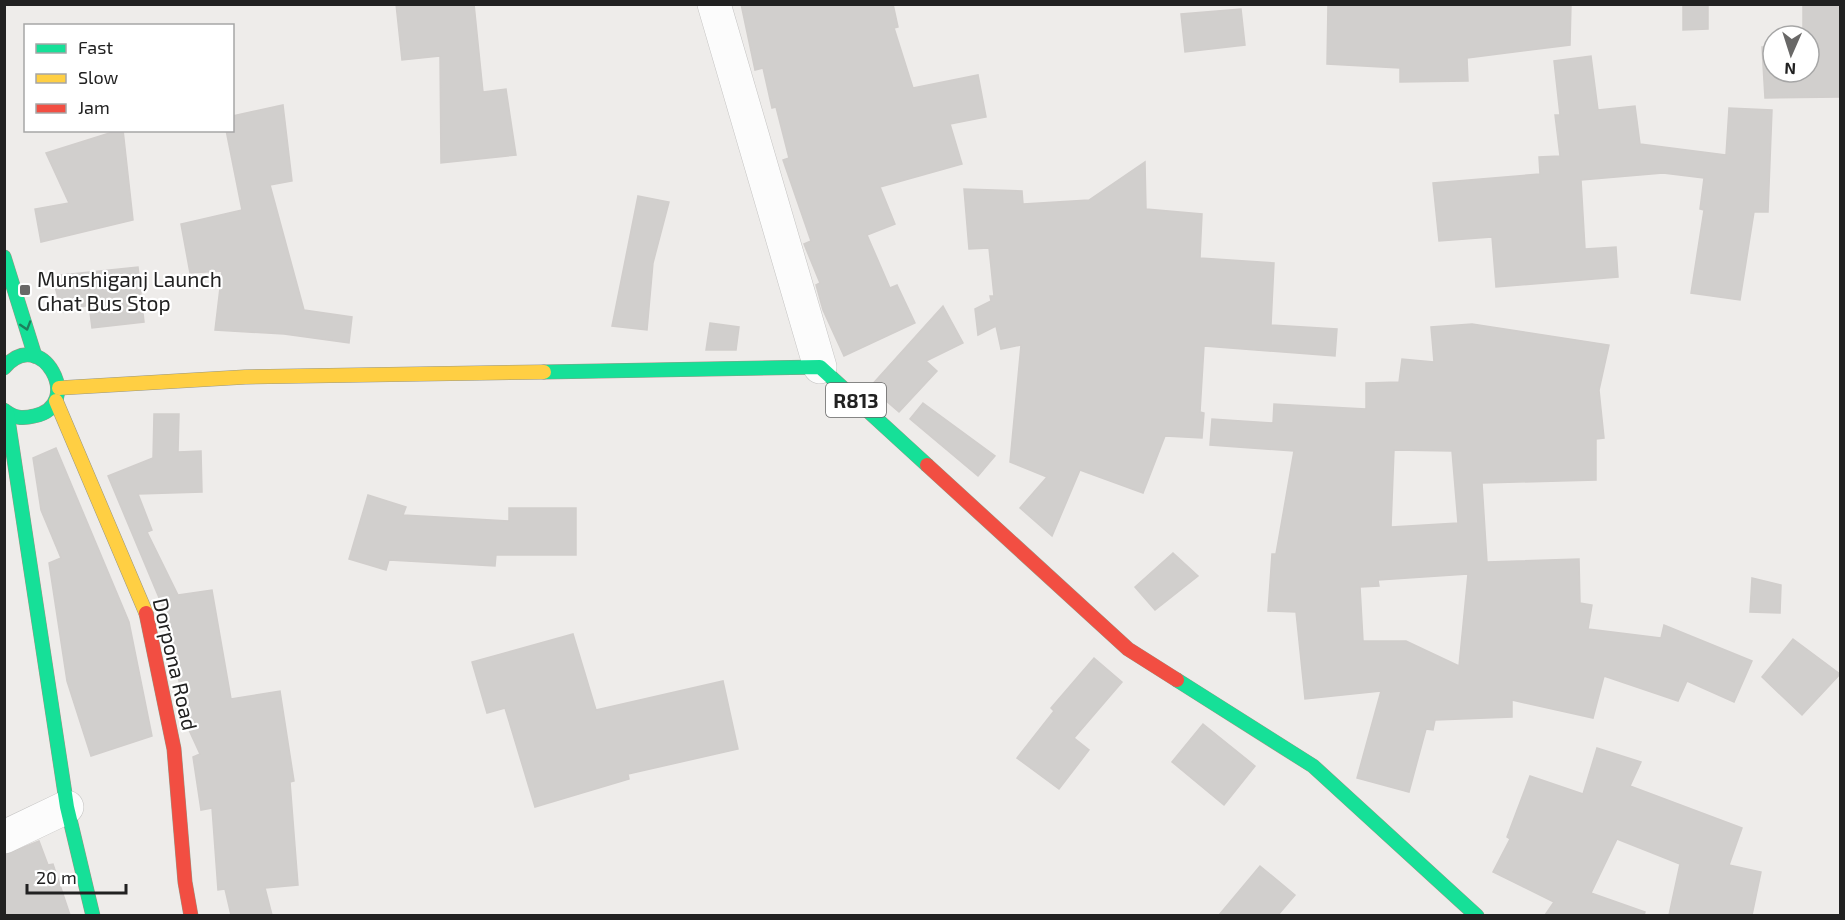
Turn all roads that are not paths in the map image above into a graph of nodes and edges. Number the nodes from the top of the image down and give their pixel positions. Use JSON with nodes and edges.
{"nodes":[{"id":1,"x":714,"y":4,"type":"edge"},
{"id":2,"x":4,"y":257,"type":"edge"},
{"id":3,"x":34,"y":356,"type":"junction"},
{"id":4,"x":4,"y":368,"type":"edge"},
{"id":5,"x":820,"y":368,"type":"junction"},
{"id":6,"x":57,"y":394,"type":"junction"},
{"id":7,"x":6,"y":411,"type":"edge"},
{"id":8,"x":67,"y":807,"type":"junction"},
{"id":9,"x":4,"y":837,"type":"edge"},
{"id":10,"x":93,"y":915,"type":"edge"},
{"id":11,"x":191,"y":915,"type":"edge"},
{"id":12,"x":1477,"y":915,"type":"edge"}],
"edges":[{"from":1,"to":5,"type":"street"},
{"from":2,"to":3,"type":"main road","one_way":true},
{"from":3,"to":4,"type":"main road"},
{"from":3,"to":6,"type":"main road","name":"Dorpona Road"},
{"from":5,"to":6,"type":"main road","number":"R813"},
{"from":5,"to":12,"type":"main road","number":"R813"},
{"from":6,"to":7,"type":"main road"},
{"from":6,"to":11,"type":"main road","name":"Dorpona Road"},
{"from":7,"to":8,"type":"main road"},
{"from":8,"to":9,"type":"street"},
{"from":8,"to":10,"type":"main road"}]}
